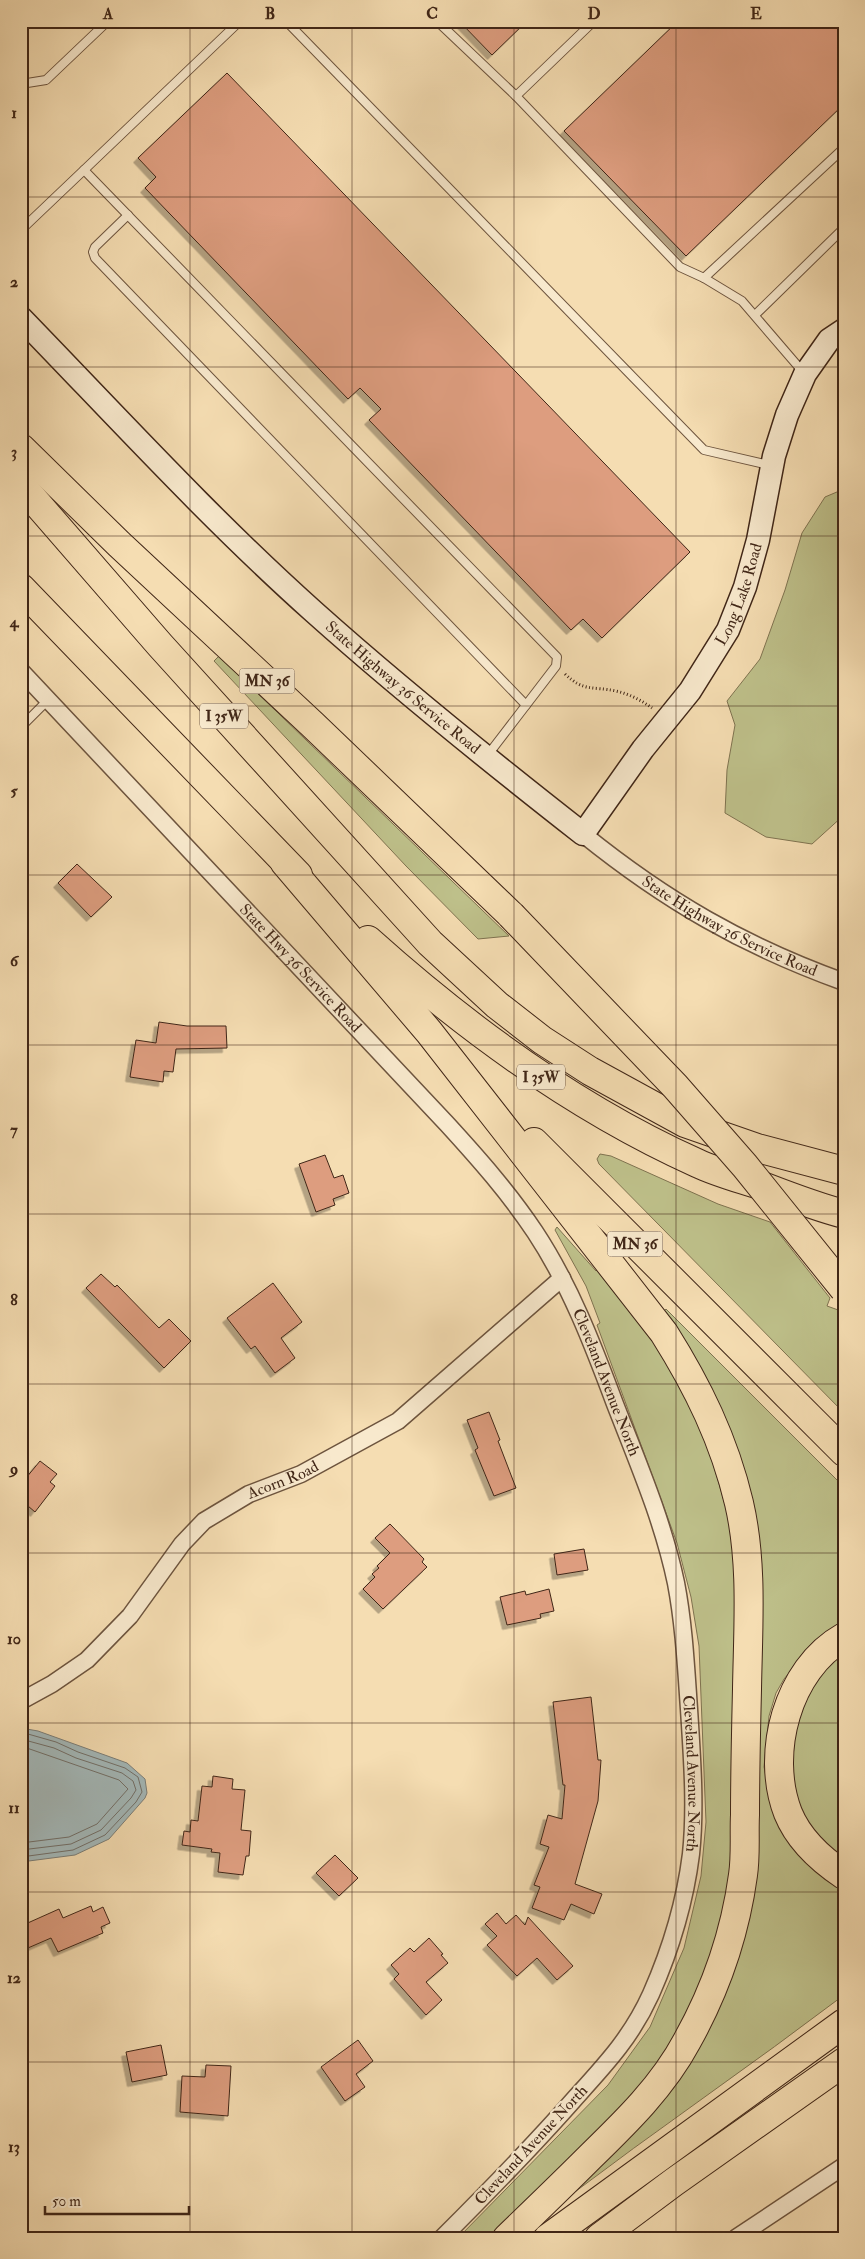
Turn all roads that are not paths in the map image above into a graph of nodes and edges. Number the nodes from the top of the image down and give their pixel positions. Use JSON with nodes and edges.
{"nodes":[{"id":1,"x":108,"y":21,"type":"edge"},
{"id":2,"x":240,"y":21,"type":"edge"},
{"id":3,"x":286,"y":21,"type":"edge"},
{"id":4,"x":437,"y":21,"type":"edge"},
{"id":5,"x":594,"y":21,"type":"edge"},
{"id":6,"x":21,"y":84,"type":"edge"},
{"id":7,"x":516,"y":96,"type":"junction"},
{"id":8,"x":844,"y":148,"type":"edge"},
{"id":9,"x":84,"y":170,"type":"junction"},
{"id":10,"x":128,"y":215,"type":"junction"},
{"id":11,"x":844,"y":228,"type":"edge"},
{"id":12,"x":21,"y":230,"type":"edge"},
{"id":13,"x":704,"y":278,"type":"junction"},
{"id":14,"x":755,"y":315,"type":"junction"},
{"id":15,"x":21,"y":318,"type":"edge"},
{"id":16,"x":844,"y":330,"type":"edge"},
{"id":17,"x":805,"y":374,"type":"junction"},
{"id":18,"x":21,"y":448,"type":"edge"},
{"id":19,"x":772,"y":466,"type":"junction"},
{"id":20,"x":21,"y":485,"type":"edge"},
{"id":21,"x":21,"y":588,"type":"edge"},
{"id":22,"x":21,"y":671,"type":"edge"},
{"id":23,"x":49,"y":699,"type":"junction"},
{"id":24,"x":526,"y":705,"type":"junction"},
{"id":25,"x":21,"y":727,"type":"edge"},
{"id":26,"x":486,"y":757,"type":"junction"},
{"id":27,"x":583,"y":834,"type":"junction"},
{"id":28,"x":285,"y":863,"type":"junction"},
{"id":29,"x":844,"y":982,"type":"edge"},
{"id":30,"x":429,"y":1032,"type":"junction"},
{"id":31,"x":844,"y":1172,"type":"edge"},
{"id":32,"x":844,"y":1214,"type":"edge"},
{"id":33,"x":562,"y":1278,"type":"junction"},
{"id":34,"x":844,"y":1289,"type":"edge"},
{"id":35,"x":844,"y":1452,"type":"edge"},
{"id":36,"x":844,"y":1637,"type":"edge"},
{"id":37,"x":21,"y":1701,"type":"edge"},
{"id":38,"x":844,"y":1875,"type":"edge"},
{"id":39,"x":844,"y":2023,"type":"edge"},
{"id":40,"x":844,"y":2062,"type":"edge"},
{"id":41,"x":844,"y":2073,"type":"edge"},
{"id":42,"x":816,"y":2082,"type":"junction"},
{"id":43,"x":844,"y":2166,"type":"edge"},
{"id":44,"x":442,"y":2238,"type":"edge"},
{"id":45,"x":507,"y":2238,"type":"edge"},
{"id":46,"x":548,"y":2238,"type":"edge"},
{"id":47,"x":599,"y":2238,"type":"edge"},
{"id":48,"x":736,"y":2238,"type":"edge"}],
"edges":[{"from":1,"to":6,"type":"lane"},
{"from":2,"to":9,"type":"lane"},
{"from":3,"to":19,"type":"lane"},
{"from":4,"to":7,"type":"lane"},
{"from":5,"to":7,"type":"lane"},
{"from":7,"to":13,"type":"lane"},
{"from":8,"to":13,"type":"lane"},
{"from":9,"to":10,"type":"lane"},
{"from":9,"to":12,"type":"lane"},
{"from":10,"to":24,"type":"lane"},
{"from":10,"to":24,"type":"lane"},
{"from":11,"to":14,"type":"lane"},
{"from":13,"to":14,"type":"lane"},
{"from":14,"to":17,"type":"lane"},
{"from":15,"to":26,"type":"street","name":"State Highway 36 Service Road"},
{"from":16,"to":17,"type":"street","name":"Long Lake Road"},
{"from":17,"to":19,"type":"street","name":"Long Lake Road"},
{"from":18,"to":34,"type":"highway","number":"MN 36","bridge":true},
{"from":19,"to":27,"type":"street","name":"Long Lake Road"},
{"from":20,"to":31,"type":"highway","number":"I 35W"},
{"from":21,"to":28,"type":"highway","number":"I 35W"},
{"from":22,"to":23,"type":"street","name":"State Hwy 36 Service Road"},
{"from":23,"to":25,"type":"lane"},
{"from":23,"to":33,"type":"street","name":"State Hwy 36 Service Road"},
{"from":24,"to":26,"type":"lane"},
{"from":26,"to":27,"type":"street","name":"State Highway 36 Service Road"},
{"from":27,"to":29,"type":"street","name":"State Highway 36 Service Road"},
{"from":28,"to":30,"type":"highway","number":"MN 36"},
{"from":28,"to":32,"type":"highway","number":"I 35W"},
{"from":30,"to":35,"type":"highway","number":"MN 36"},
{"from":30,"to":45,"type":"highway"},
{"from":33,"to":37,"type":"street","name":"Acorn Road"},
{"from":33,"to":44,"type":"street","name":"Cleveland Avenue North"},
{"from":36,"to":38,"type":"highway"},
{"from":39,"to":46,"type":"highway"},
{"from":40,"to":42,"type":"highway"},
{"from":41,"to":42,"type":"highway"},
{"from":42,"to":47,"type":"highway"},
{"from":43,"to":48,"type":"street"}]}
